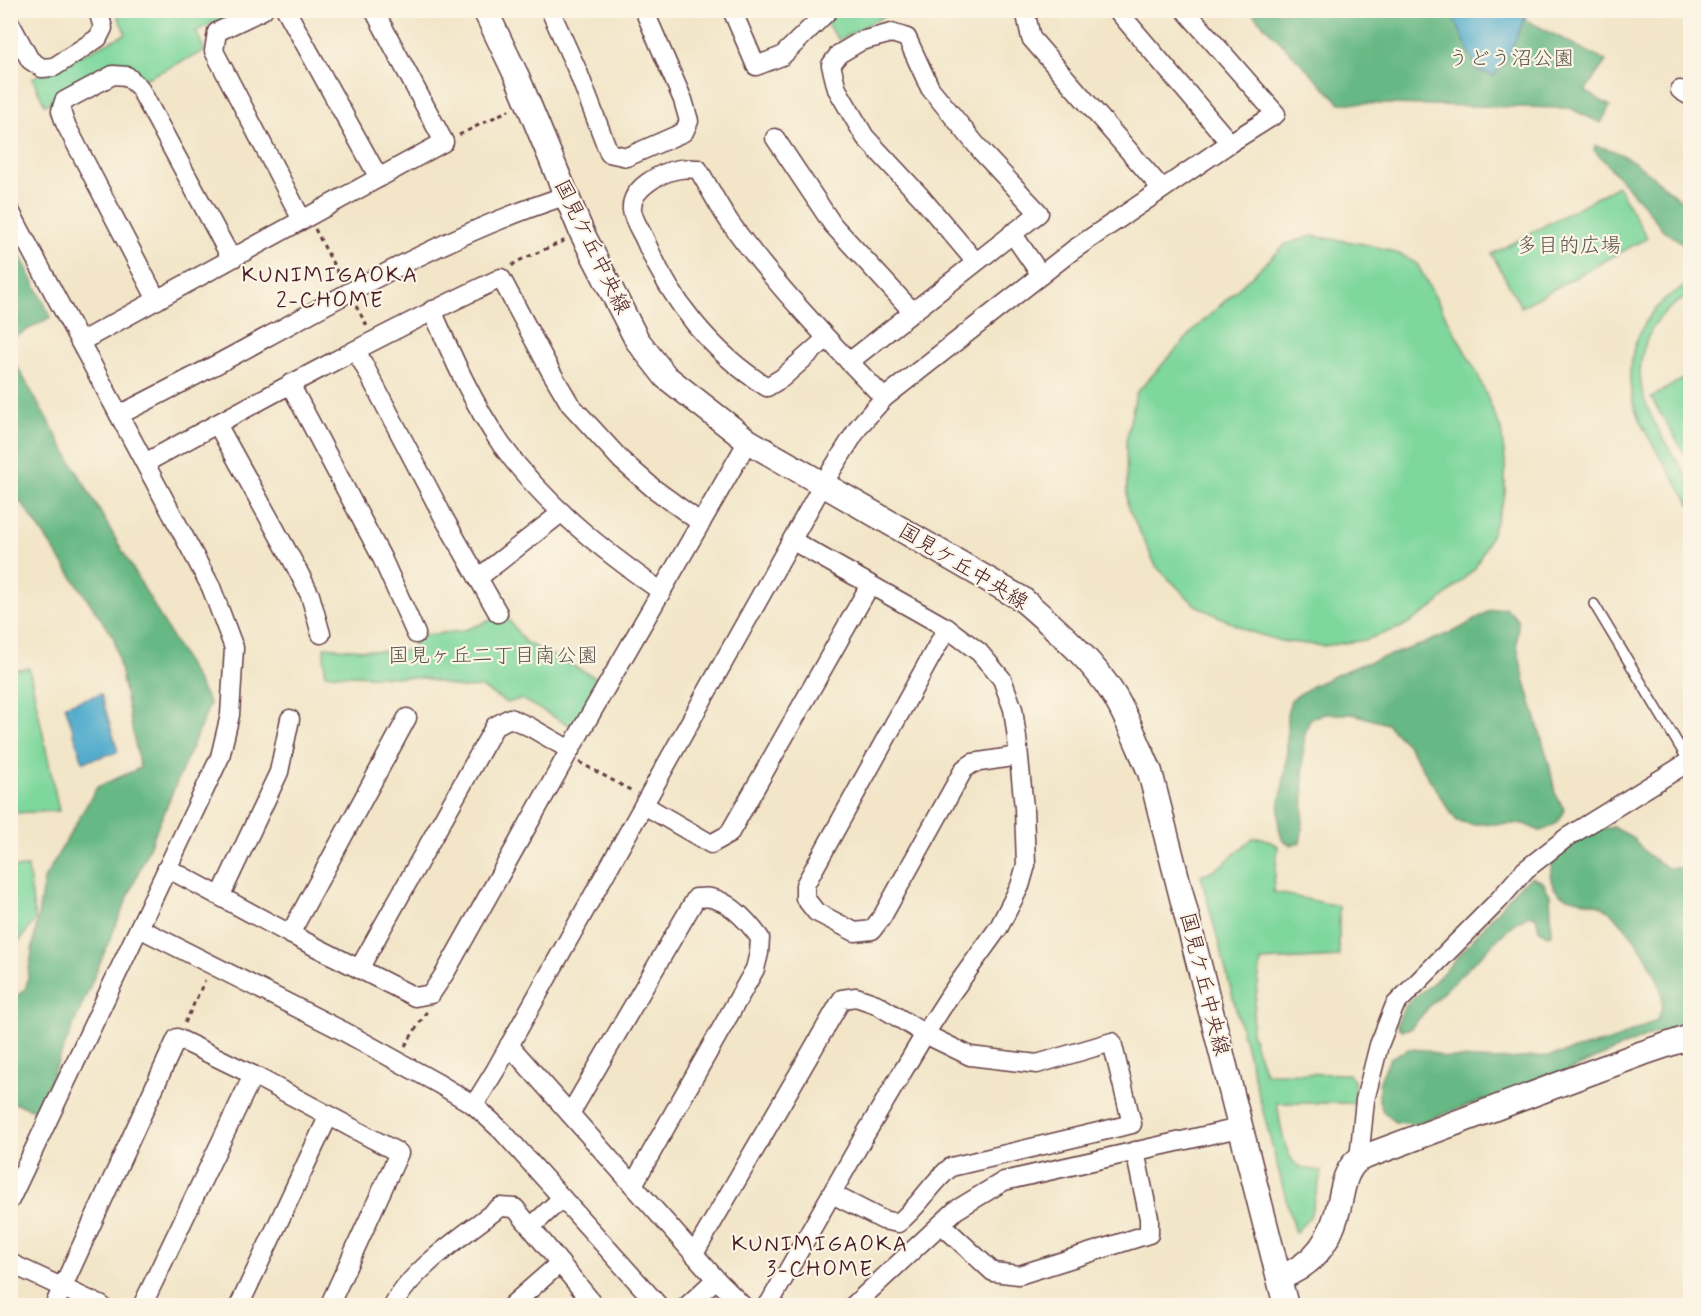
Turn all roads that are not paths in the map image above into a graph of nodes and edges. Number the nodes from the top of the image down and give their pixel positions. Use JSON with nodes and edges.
{"nodes":[{"id":1,"x":98,"y":10,"type":"edge"},
{"id":2,"x":263,"y":10,"type":"edge"},
{"id":3,"x":286,"y":10,"type":"edge"},
{"id":4,"x":374,"y":10,"type":"edge"},
{"id":5,"x":485,"y":10,"type":"edge"},
{"id":6,"x":550,"y":10,"type":"edge"},
{"id":7,"x":644,"y":10,"type":"edge"},
{"id":8,"x":732,"y":10,"type":"edge"},
{"id":9,"x":1025,"y":10,"type":"edge"},
{"id":10,"x":1117,"y":10,"type":"edge"},
{"id":11,"x":1185,"y":10,"type":"edge"},
{"id":12,"x":823,"y":13,"type":"edge"},
{"id":13,"x":10,"y":23,"type":"edge"},
{"id":14,"x":775,"y":138,"type":"dead end"},
{"id":15,"x":1230,"y":143,"type":"junction"},
{"id":16,"x":379,"y":178,"type":"junction"},
{"id":17,"x":1162,"y":189,"type":"junction"},
{"id":18,"x":565,"y":196,"type":"junction"},
{"id":19,"x":10,"y":211,"type":"edge"},
{"id":20,"x":302,"y":220,"type":"junction"},
{"id":21,"x":1012,"y":233,"type":"junction"},
{"id":22,"x":231,"y":258,"type":"junction"},
{"id":23,"x":975,"y":261,"type":"junction"},
{"id":24,"x":1041,"y":275,"type":"junction"},
{"id":25,"x":157,"y":300,"type":"junction"},
{"id":26,"x":432,"y":310,"type":"junction"},
{"id":27,"x":912,"y":311,"type":"junction"},
{"id":28,"x":827,"y":338,"type":"junction"},
{"id":29,"x":80,"y":342,"type":"junction"},
{"id":30,"x":356,"y":350,"type":"junction"},
{"id":31,"x":849,"y":362,"type":"junction"},
{"id":32,"x":290,"y":384,"type":"junction"},
{"id":33,"x":884,"y":398,"type":"junction"},
{"id":34,"x":119,"y":414,"type":"junction"},
{"id":35,"x":217,"y":424,"type":"junction"},
{"id":36,"x":748,"y":441,"type":"junction"},
{"id":37,"x":145,"y":463,"type":"junction"},
{"id":38,"x":823,"y":484,"type":"junction"},
{"id":39,"x":561,"y":513,"type":"junction"},
{"id":40,"x":701,"y":523,"type":"junction"},
{"id":41,"x":793,"y":541,"type":"junction"},
{"id":42,"x":478,"y":578,"type":"junction"},
{"id":43,"x":870,"y":585,"type":"junction"},
{"id":44,"x":662,"y":592,"type":"junction"},
{"id":45,"x":1594,"y":604,"type":"dead end"},
{"id":46,"x":498,"y":613,"type":"dead end"},
{"id":47,"x":947,"y":628,"type":"junction"},
{"id":48,"x":321,"y":634,"type":"dead end"},
{"id":49,"x":416,"y":634,"type":"dead end"},
{"id":50,"x":407,"y":718,"type":"dead end"},
{"id":51,"x":290,"y":719,"type":"dead end"},
{"id":52,"x":569,"y":753,"type":"junction"},
{"id":53,"x":1018,"y":756,"type":"junction"},
{"id":54,"x":1690,"y":761,"type":"edge"},
{"id":55,"x":645,"y":802,"type":"junction"},
{"id":56,"x":167,"y":868,"type":"junction"},
{"id":57,"x":220,"y":896,"type":"junction"},
{"id":58,"x":139,"y":928,"type":"junction"},
{"id":59,"x":290,"y":934,"type":"junction"},
{"id":60,"x":359,"y":969,"type":"junction"},
{"id":61,"x":926,"y":1034,"type":"junction"},
{"id":62,"x":1690,"y":1037,"type":"edge"},
{"id":63,"x":508,"y":1045,"type":"junction"},
{"id":64,"x":253,"y":1075,"type":"junction"},
{"id":65,"x":474,"y":1105,"type":"junction"},
{"id":66,"x":570,"y":1114,"type":"junction"},
{"id":67,"x":329,"y":1115,"type":"junction"},
{"id":68,"x":1239,"y":1128,"type":"junction"},
{"id":69,"x":1135,"y":1151,"type":"junction"},
{"id":70,"x":1359,"y":1159,"type":"junction"},
{"id":71,"x":633,"y":1185,"type":"junction"},
{"id":72,"x":832,"y":1194,"type":"junction"},
{"id":73,"x":562,"y":1198,"type":"junction"},
{"id":74,"x":10,"y":1200,"type":"edge"},
{"id":75,"x":941,"y":1224,"type":"junction"},
{"id":76,"x":531,"y":1227,"type":"junction"},
{"id":77,"x":694,"y":1254,"type":"junction"},
{"id":78,"x":10,"y":1263,"type":"edge"},
{"id":79,"x":560,"y":1263,"type":"junction"},
{"id":80,"x":1279,"y":1278,"type":"junction"},
{"id":81,"x":716,"y":1279,"type":"junction"},
{"id":82,"x":63,"y":1286,"type":"junction"},
{"id":83,"x":54,"y":1305,"type":"edge"},
{"id":84,"x":102,"y":1305,"type":"edge"},
{"id":85,"x":142,"y":1305,"type":"edge"},
{"id":86,"x":239,"y":1305,"type":"edge"},
{"id":87,"x":329,"y":1305,"type":"edge"},
{"id":88,"x":393,"y":1305,"type":"edge"},
{"id":89,"x":511,"y":1305,"type":"edge"},
{"id":90,"x":595,"y":1305,"type":"edge"},
{"id":91,"x":659,"y":1305,"type":"edge"},
{"id":92,"x":687,"y":1305,"type":"edge"},
{"id":93,"x":743,"y":1305,"type":"edge"},
{"id":94,"x":766,"y":1305,"type":"edge"},
{"id":95,"x":853,"y":1305,"type":"edge"},
{"id":96,"x":1286,"y":1305,"type":"edge"}],
"edges":[{"from":1,"to":13,"type":"street"},
{"from":2,"to":20,"type":"street"},
{"from":3,"to":16,"type":"street"},
{"from":4,"to":16,"type":"street"},
{"from":5,"to":18,"type":"street","name":"国見ケ丘中央線"},
{"from":6,"to":7,"type":"street"},
{"from":8,"to":12,"type":"street"},
{"from":9,"to":17,"type":"street"},
{"from":10,"to":15,"type":"street"},
{"from":11,"to":15,"type":"street"},
{"from":14,"to":27,"type":"street"},
{"from":15,"to":17,"type":"street"},
{"from":16,"to":20,"type":"street"},
{"from":17,"to":24,"type":"street"},
{"from":18,"to":34,"type":"street"},
{"from":18,"to":36,"type":"street","name":"国見ケ丘中央線"},
{"from":19,"to":29,"type":"street"},
{"from":20,"to":22,"type":"street"},
{"from":21,"to":23,"type":"street"},
{"from":21,"to":23,"type":"street"},
{"from":21,"to":24,"type":"street"},
{"from":22,"to":25,"type":"street"},
{"from":22,"to":25,"type":"street"},
{"from":23,"to":27,"type":"street"},
{"from":24,"to":33,"type":"street"},
{"from":25,"to":29,"type":"street"},
{"from":26,"to":30,"type":"street"},
{"from":26,"to":39,"type":"street"},
{"from":26,"to":40,"type":"street"},
{"from":27,"to":31,"type":"street"},
{"from":28,"to":28,"type":"street"},
{"from":28,"to":31,"type":"street"},
{"from":29,"to":34,"type":"street"},
{"from":30,"to":32,"type":"street"},
{"from":30,"to":42,"type":"street"},
{"from":31,"to":33,"type":"street"},
{"from":32,"to":35,"type":"street"},
{"from":32,"to":49,"type":"street"},
{"from":33,"to":38,"type":"street"},
{"from":34,"to":37,"type":"street"},
{"from":35,"to":37,"type":"street"},
{"from":35,"to":48,"type":"street"},
{"from":36,"to":38,"type":"street","name":"国見ケ丘中央線"},
{"from":36,"to":40,"type":"street"},
{"from":37,"to":56,"type":"street"},
{"from":38,"to":41,"type":"street"},
{"from":38,"to":68,"type":"street","name":"国見ケ丘中央線"},
{"from":39,"to":42,"type":"street"},
{"from":39,"to":44,"type":"street"},
{"from":40,"to":44,"type":"street"},
{"from":41,"to":43,"type":"street"},
{"from":41,"to":55,"type":"street"},
{"from":42,"to":46,"type":"street"},
{"from":43,"to":47,"type":"street"},
{"from":43,"to":55,"type":"street"},
{"from":44,"to":52,"type":"street"},
{"from":45,"to":54,"type":"lane"},
{"from":47,"to":53,"type":"street"},
{"from":47,"to":53,"type":"street"},
{"from":50,"to":59,"type":"street"},
{"from":51,"to":57,"type":"street"},
{"from":52,"to":60,"type":"street"},
{"from":52,"to":60,"type":"street"},
{"from":53,"to":61,"type":"street"},
{"from":54,"to":70,"type":"street"},
{"from":55,"to":63,"type":"street"},
{"from":56,"to":57,"type":"street"},
{"from":56,"to":58,"type":"street"},
{"from":57,"to":59,"type":"street"},
{"from":58,"to":65,"type":"street"},
{"from":58,"to":74,"type":"street"},
{"from":59,"to":60,"type":"street"},
{"from":61,"to":72,"type":"street"},
{"from":61,"to":72,"type":"street"},
{"from":61,"to":77,"type":"street"},
{"from":62,"to":70,"type":"street"},
{"from":63,"to":65,"type":"street"},
{"from":63,"to":66,"type":"street"},
{"from":64,"to":67,"type":"street"},
{"from":64,"to":82,"type":"street"},
{"from":64,"to":85,"type":"street"},
{"from":65,"to":73,"type":"street"},
{"from":66,"to":71,"type":"street"},
{"from":66,"to":71,"type":"street"},
{"from":67,"to":86,"type":"street"},
{"from":67,"to":87,"type":"street"},
{"from":68,"to":69,"type":"street"},
{"from":68,"to":80,"type":"street","name":"国見ケ丘中央線"},
{"from":69,"to":75,"type":"street"},
{"from":69,"to":75,"type":"street"},
{"from":70,"to":80,"type":"street"},
{"from":71,"to":77,"type":"street"},
{"from":72,"to":94,"type":"street"},
{"from":73,"to":76,"type":"street"},
{"from":73,"to":91,"type":"street"},
{"from":75,"to":95,"type":"street"},
{"from":76,"to":79,"type":"street"},
{"from":76,"to":88,"type":"street"},
{"from":77,"to":81,"type":"street"},
{"from":78,"to":82,"type":"street"},
{"from":79,"to":89,"type":"street"},
{"from":79,"to":90,"type":"street"},
{"from":80,"to":96,"type":"street","name":"国見ケ丘中央線"},
{"from":81,"to":92,"type":"street"},
{"from":81,"to":93,"type":"street"},
{"from":82,"to":83,"type":"street"},
{"from":82,"to":84,"type":"street"}]}
